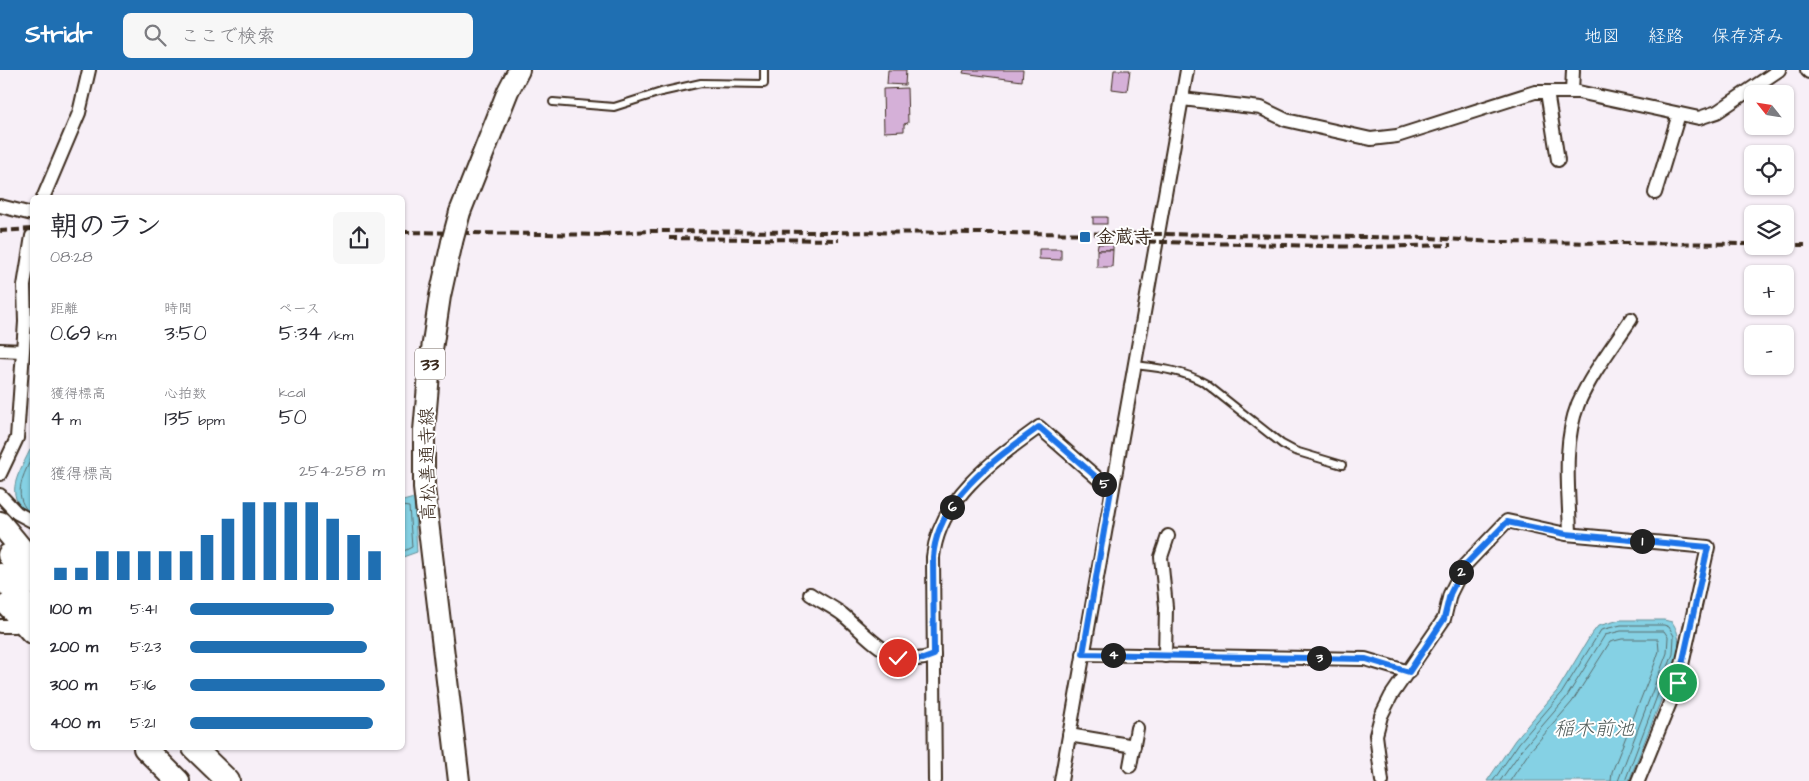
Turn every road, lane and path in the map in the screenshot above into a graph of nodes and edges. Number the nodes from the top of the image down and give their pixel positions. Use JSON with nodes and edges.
{"nodes":[{"id":1,"x":89,"y":70,"type":"edge"},
{"id":2,"x":512,"y":70,"type":"edge"},
{"id":3,"x":519,"y":70,"type":"edge"},
{"id":4,"x":764,"y":70,"type":"edge"},
{"id":5,"x":1187,"y":70,"type":"edge"},
{"id":6,"x":1573,"y":70,"type":"edge"},
{"id":7,"x":1779,"y":70,"type":"edge"},
{"id":8,"x":508,"y":91,"type":"junction"},
{"id":9,"x":1548,"y":92,"type":"junction"},
{"id":10,"x":1572,"y":92,"type":"junction"},
{"id":11,"x":1182,"y":99,"type":"junction"},
{"id":12,"x":553,"y":102,"type":"dead end"},
{"id":13,"x":1679,"y":114,"type":"junction"},
{"id":14,"x":1558,"y":160,"type":"dead end"},
{"id":15,"x":1655,"y":193,"type":"dead end"},
{"id":16,"x":44,"y":195,"type":"edge"},
{"id":17,"x":0,"y":206,"type":"edge"},
{"id":18,"x":30,"y":214,"type":"edge"},
{"id":19,"x":30,"y":248,"type":"edge"},
{"id":20,"x":1631,"y":319,"type":"dead end"},
{"id":21,"x":0,"y":350,"type":"edge"},
{"id":22,"x":22,"y":351,"type":"junction"},
{"id":23,"x":1134,"y":365,"type":"junction"},
{"id":24,"x":1342,"y":465,"type":"dead end"},
{"id":25,"x":0,"y":474,"type":"edge"},
{"id":26,"x":1111,"y":490,"type":"junction"},
{"id":27,"x":0,"y":496,"type":"edge"},
{"id":28,"x":30,"y":520,"type":"edge"},
{"id":29,"x":0,"y":523,"type":"edge"},
{"id":30,"x":1570,"y":534,"type":"junction"},
{"id":31,"x":1168,"y":536,"type":"dead end"},
{"id":32,"x":0,"y":545,"type":"edge"},
{"id":33,"x":30,"y":560,"type":"edge"},
{"id":34,"x":0,"y":576,"type":"edge"},
{"id":35,"x":30,"y":580,"type":"edge"},
{"id":36,"x":810,"y":594,"type":"dead end"},
{"id":37,"x":0,"y":597,"type":"edge"},
{"id":38,"x":29,"y":621,"type":"edge"},
{"id":39,"x":0,"y":626,"type":"edge"},
{"id":40,"x":1083,"y":654,"type":"junction"},
{"id":41,"x":934,"y":655,"type":"junction"},
{"id":42,"x":1165,"y":656,"type":"junction"},
{"id":43,"x":1409,"y":672,"type":"junction"},
{"id":44,"x":1137,"y":728,"type":"dead end"},
{"id":45,"x":1069,"y":735,"type":"junction"},
{"id":46,"x":1134,"y":746,"type":"junction"},
{"id":47,"x":147,"y":750,"type":"edge"},
{"id":48,"x":167,"y":750,"type":"edge"},
{"id":49,"x":196,"y":750,"type":"edge"},
{"id":50,"x":213,"y":750,"type":"edge"},
{"id":51,"x":1130,"y":766,"type":"dead end"},
{"id":52,"x":178,"y":781,"type":"edge"},
{"id":53,"x":196,"y":781,"type":"edge"},
{"id":54,"x":228,"y":781,"type":"edge"},
{"id":55,"x":242,"y":781,"type":"edge"},
{"id":56,"x":459,"y":781,"type":"edge"},
{"id":57,"x":935,"y":781,"type":"edge"},
{"id":58,"x":1061,"y":781,"type":"edge"},
{"id":59,"x":1382,"y":781,"type":"edge"},
{"id":60,"x":1638,"y":781,"type":"edge"}],
"edges":[{"from":1,"to":16,"type":"street"},
{"from":2,"to":8,"type":"main road"},
{"from":3,"to":8,"type":"main road","name":"高松善通寺線","number":"33"},
{"from":4,"to":12,"type":"lane"},
{"from":5,"to":11,"type":"street"},
{"from":6,"to":10,"type":"street"},
{"from":7,"to":13,"type":"street"},
{"from":8,"to":56,"type":"main road","name":"高松善通寺線","number":"33","bridge":true},
{"from":9,"to":10,"type":"street"},
{"from":9,"to":11,"type":"street"},
{"from":9,"to":14,"type":"street"},
{"from":10,"to":13,"type":"street"},
{"from":11,"to":23,"type":"street"},
{"from":13,"to":15,"type":"street"},
{"from":17,"to":18,"type":"street"},
{"from":19,"to":22,"type":"street"},
{"from":20,"to":30,"type":"street"},
{"from":21,"to":22,"type":"street"},
{"from":22,"to":25,"type":"street"},
{"from":23,"to":24,"type":"lane"},
{"from":23,"to":26,"type":"street"},
{"from":26,"to":40,"type":"street"},
{"from":26,"to":41,"type":"street"},
{"from":27,"to":28,"type":"street"},
{"from":29,"to":33,"type":"highway"},
{"from":30,"to":43,"type":"street"},
{"from":30,"to":60,"type":"street"},
{"from":31,"to":42,"type":"street"},
{"from":32,"to":35,"type":"highway"},
{"from":34,"to":38,"type":"highway"},
{"from":36,"to":41,"type":"street"},
{"from":37,"to":38,"type":"highway"},
{"from":38,"to":39,"type":"street"},
{"from":40,"to":42,"type":"street"},
{"from":40,"to":45,"type":"street"},
{"from":41,"to":57,"type":"street"},
{"from":42,"to":43,"type":"street"},
{"from":43,"to":59,"type":"street"},
{"from":44,"to":46,"type":"street"},
{"from":45,"to":46,"type":"street"},
{"from":45,"to":58,"type":"street"},
{"from":46,"to":51,"type":"street"},
{"from":47,"to":52,"type":"highway"},
{"from":48,"to":53,"type":"highway"},
{"from":49,"to":54,"type":"highway"},
{"from":50,"to":55,"type":"highway"}]}
